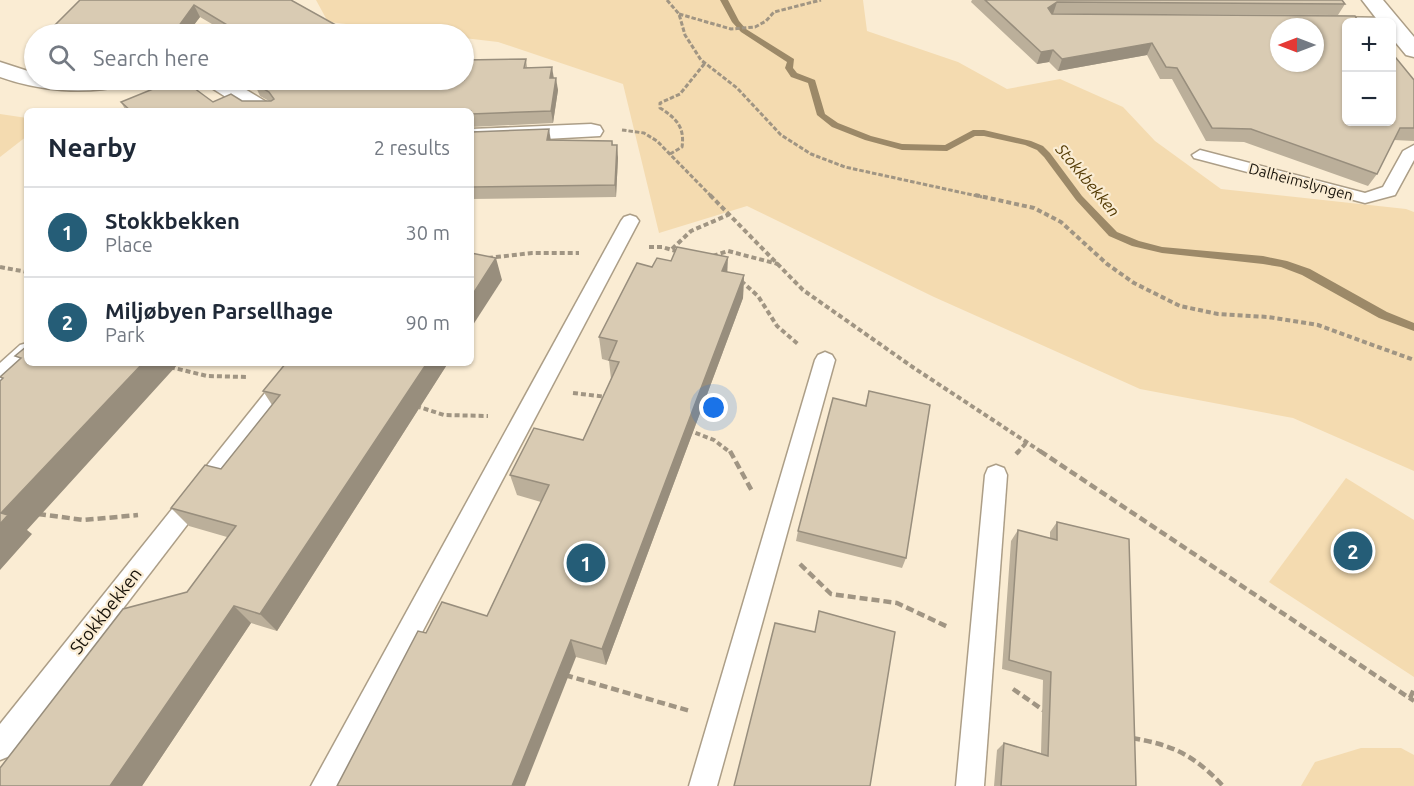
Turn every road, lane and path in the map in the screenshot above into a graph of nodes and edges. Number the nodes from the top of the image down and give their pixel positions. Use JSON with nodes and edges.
{"nodes":[{"id":1,"x":667,"y":0,"type":"edge"},
{"id":2,"x":821,"y":0,"type":"edge"},
{"id":3,"x":1372,"y":0,"type":"edge"},
{"id":4,"x":679,"y":14,"type":"junction"},
{"id":5,"x":1386,"y":18,"type":"edge"},
{"id":6,"x":1324,"y":21,"type":"edge"},
{"id":7,"x":1342,"y":22,"type":"edge"},
{"id":8,"x":1396,"y":30,"type":"edge"},
{"id":9,"x":1414,"y":50,"type":"edge"},
{"id":10,"x":705,"y":63,"type":"junction"},
{"id":11,"x":0,"y":69,"type":"edge"},
{"id":12,"x":24,"y":78,"type":"edge"},
{"id":13,"x":231,"y":90,"type":"edge"},
{"id":14,"x":260,"y":108,"type":"edge"},
{"id":15,"x":591,"y":131,"type":"joint"},
{"id":16,"x":474,"y":136,"type":"edge"},
{"id":17,"x":1414,"y":150,"type":"edge"},
{"id":18,"x":670,"y":154,"type":"junction"},
{"id":19,"x":1200,"y":155,"type":"dead end"},
{"id":20,"x":729,"y":215,"type":"junction"},
{"id":21,"x":630,"y":221,"type":"dead end"},
{"id":22,"x":672,"y":249,"type":"junction"},
{"id":23,"x":614,"y":252,"type":"junction"},
{"id":24,"x":681,"y":253,"type":"edge"},
{"id":25,"x":480,"y":257,"type":"edge"},
{"id":26,"x":708,"y":257,"type":"edge"},
{"id":27,"x":778,"y":265,"type":"junction"},
{"id":28,"x":0,"y":267,"type":"edge"},
{"id":29,"x":24,"y":271,"type":"edge"},
{"id":30,"x":734,"y":278,"type":"edge"},
{"id":31,"x":24,"y":353,"type":"edge"},
{"id":32,"x":825,"y":360,"type":"joint"},
{"id":33,"x":1414,"y":360,"type":"edge"},
{"id":34,"x":164,"y":366,"type":"edge"},
{"id":35,"x":299,"y":366,"type":"edge"},
{"id":36,"x":0,"y":375,"type":"edge"},
{"id":37,"x":252,"y":377,"type":"dead end"},
{"id":38,"x":611,"y":398,"type":"edge"},
{"id":39,"x":405,"y":403,"type":"edge"},
{"id":40,"x":531,"y":404,"type":"junction"},
{"id":41,"x":676,"y":427,"type":"edge"},
{"id":42,"x":996,"y":475,"type":"dead end"},
{"id":43,"x":34,"y":512,"type":"edge"},
{"id":44,"x":139,"y":515,"type":"dead end"},
{"id":45,"x":775,"y":540,"type":"junction"},
{"id":46,"x":980,"y":654,"type":"junction"},
{"id":47,"x":556,"y":672,"type":"edge"},
{"id":48,"x":1414,"y":689,"type":"edge"},
{"id":49,"x":1412,"y":699,"type":"edge"},
{"id":50,"x":1052,"y":716,"type":"edge"},
{"id":51,"x":723,"y":720,"type":"junction"},
{"id":52,"x":1126,"y":737,"type":"edge"},
{"id":53,"x":0,"y":746,"type":"edge"},
{"id":54,"x":325,"y":786,"type":"edge"},
{"id":55,"x":704,"y":786,"type":"edge"},
{"id":56,"x":970,"y":786,"type":"edge"},
{"id":57,"x":1223,"y":786,"type":"edge"}],
"edges":[{"from":1,"to":4,"type":"path"},
{"from":2,"to":4,"type":"path"},
{"from":3,"to":5,"type":"street"},
{"from":4,"to":10,"type":"path"},
{"from":6,"to":7,"type":"lane"},
{"from":8,"to":9,"type":"street"},
{"from":10,"to":18,"type":"path"},
{"from":10,"to":33,"type":"path"},
{"from":11,"to":12,"type":"street"},
{"from":13,"to":14,"type":"street"},
{"from":15,"to":16,"type":"street"},
{"from":15,"to":18,"type":"path"},
{"from":17,"to":19,"type":"lane","name":"Dalheimslyngen"},
{"from":18,"to":20,"type":"path"},
{"from":20,"to":22,"type":"path"},
{"from":20,"to":27,"type":"path"},
{"from":21,"to":23,"type":"lane"},
{"from":22,"to":23,"type":"path"},
{"from":22,"to":24,"type":"path"},
{"from":23,"to":25,"type":"path"},
{"from":23,"to":40,"type":"lane"},
{"from":26,"to":27,"type":"path"},
{"from":27,"to":49,"type":"path"},
{"from":28,"to":29,"type":"path"},
{"from":30,"to":32,"type":"path"},
{"from":31,"to":36,"type":"lane"},
{"from":32,"to":45,"type":"lane"},
{"from":34,"to":37,"type":"path"},
{"from":35,"to":53,"type":"lane","name":"Stokkbekken"},
{"from":38,"to":40,"type":"path"},
{"from":39,"to":40,"type":"path"},
{"from":40,"to":54,"type":"lane"},
{"from":41,"to":45,"type":"path"},
{"from":42,"to":46,"type":"lane"},
{"from":43,"to":44,"type":"path"},
{"from":45,"to":46,"type":"path"},
{"from":45,"to":51,"type":"lane"},
{"from":46,"to":50,"type":"path"},
{"from":46,"to":56,"type":"lane"},
{"from":47,"to":51,"type":"path"},
{"from":48,"to":49,"type":"path"},
{"from":51,"to":55,"type":"lane"},
{"from":52,"to":57,"type":"path"}]}
